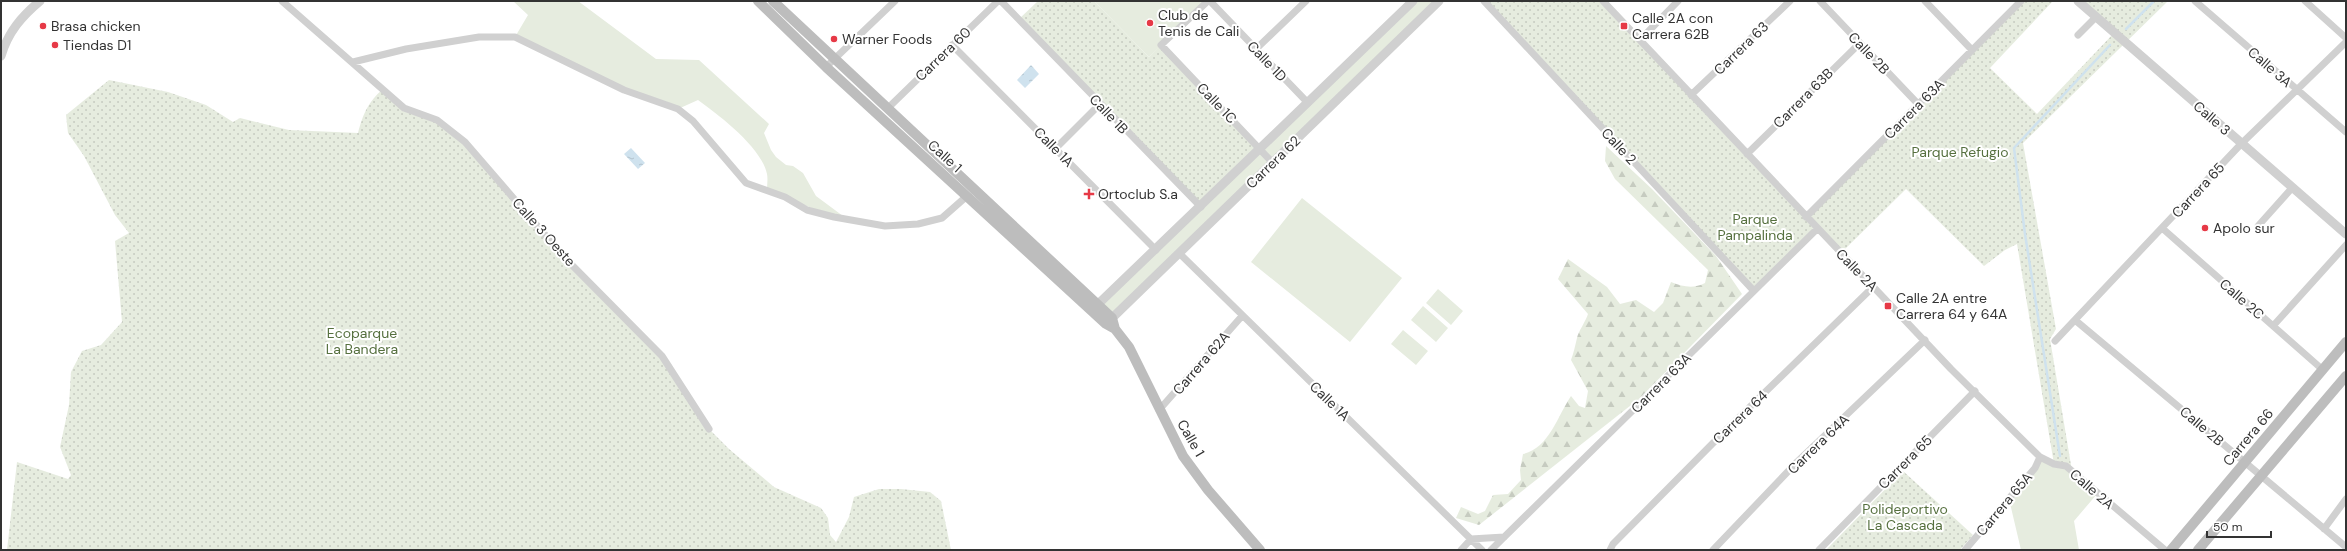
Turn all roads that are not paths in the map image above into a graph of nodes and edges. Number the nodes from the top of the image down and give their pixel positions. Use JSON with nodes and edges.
{"nodes":[{"id":1,"x":40,"y":1,"type":"edge"},
{"id":2,"x":282,"y":1,"type":"edge"},
{"id":3,"x":758,"y":1,"type":"edge"},
{"id":4,"x":773,"y":1,"type":"edge"},
{"id":5,"x":895,"y":1,"type":"edge"},
{"id":6,"x":998,"y":1,"type":"edge"},
{"id":7,"x":1001,"y":1,"type":"edge"},
{"id":8,"x":1209,"y":1,"type":"edge"},
{"id":9,"x":1306,"y":1,"type":"edge"},
{"id":10,"x":1413,"y":1,"type":"edge"},
{"id":11,"x":1440,"y":1,"type":"edge"},
{"id":12,"x":1484,"y":1,"type":"edge"},
{"id":13,"x":1603,"y":1,"type":"edge"},
{"id":14,"x":1678,"y":1,"type":"edge"},
{"id":15,"x":1790,"y":1,"type":"edge"},
{"id":16,"x":1820,"y":1,"type":"edge"},
{"id":17,"x":1925,"y":1,"type":"edge"},
{"id":18,"x":2021,"y":1,"type":"edge"},
{"id":19,"x":2078,"y":1,"type":"edge"},
{"id":20,"x":2195,"y":1,"type":"edge"},
{"id":21,"x":2304,"y":1,"type":"edge"},
{"id":22,"x":2096,"y":16,"type":"junction"},
{"id":23,"x":2078,"y":35,"type":"dead end"},
{"id":24,"x":1377,"y":36,"type":"junction"},
{"id":25,"x":2346,"y":38,"type":"edge"},
{"id":26,"x":1640,"y":40,"type":"junction"},
{"id":27,"x":2346,"y":42,"type":"edge"},
{"id":28,"x":1860,"y":43,"type":"junction"},
{"id":29,"x":952,"y":45,"type":"junction"},
{"id":30,"x":1256,"y":49,"type":"junction"},
{"id":31,"x":1390,"y":49,"type":"junction"},
{"id":32,"x":1972,"y":50,"type":"junction"},
{"id":33,"x":1,"y":56,"type":"edge"},
{"id":34,"x":353,"y":62,"type":"junction"},
{"id":35,"x":830,"y":63,"type":"junction"},
{"id":36,"x":2297,"y":90,"type":"junction"},
{"id":37,"x":1691,"y":95,"type":"junction"},
{"id":38,"x":1308,"y":103,"type":"junction"},
{"id":39,"x":1100,"y":104,"type":"junction"},
{"id":40,"x":1918,"y":104,"type":"junction"},
{"id":41,"x":888,"y":108,"type":"junction"},
{"id":42,"x":2346,"y":132,"type":"edge"},
{"id":43,"x":2241,"y":144,"type":"junction"},
{"id":44,"x":1055,"y":149,"type":"junction"},
{"id":45,"x":1261,"y":150,"type":"junction"},
{"id":46,"x":1747,"y":154,"type":"junction"},
{"id":47,"x":1272,"y":162,"type":"junction"},
{"id":48,"x":2292,"y":188,"type":"junction"},
{"id":49,"x":967,"y":196,"type":"junction"},
{"id":50,"x":1201,"y":207,"type":"junction"},
{"id":51,"x":1806,"y":217,"type":"junction"},
{"id":52,"x":2258,"y":226,"type":"dead end"},
{"id":53,"x":2162,"y":228,"type":"junction"},
{"id":54,"x":1817,"y":229,"type":"junction"},
{"id":55,"x":2346,"y":234,"type":"edge"},
{"id":56,"x":2346,"y":245,"type":"edge"},
{"id":57,"x":1156,"y":250,"type":"junction"},
{"id":58,"x":1178,"y":253,"type":"junction"},
{"id":59,"x":1874,"y":287,"type":"junction"},
{"id":60,"x":1754,"y":291,"type":"junction"},
{"id":61,"x":1095,"y":307,"type":"junction"},
{"id":62,"x":1242,"y":316,"type":"junction"},
{"id":63,"x":2075,"y":320,"type":"junction"},
{"id":64,"x":1111,"y":324,"type":"junction"},
{"id":65,"x":2273,"y":326,"type":"junction"},
{"id":66,"x":1925,"y":340,"type":"junction"},
{"id":67,"x":2055,"y":341,"type":"dead end"},
{"id":68,"x":2346,"y":342,"type":"edge"},
{"id":69,"x":2323,"y":370,"type":"junction"},
{"id":70,"x":2345,"y":380,"type":"edge"},
{"id":71,"x":1975,"y":391,"type":"junction"},
{"id":72,"x":1160,"y":410,"type":"junction"},
{"id":73,"x":709,"y":429,"type":"dead end"},
{"id":74,"x":2040,"y":457,"type":"junction"},
{"id":75,"x":2245,"y":462,"type":"junction"},
{"id":76,"x":2261,"y":476,"type":"junction"},
{"id":77,"x":2346,"y":499,"type":"edge"},
{"id":78,"x":2324,"y":529,"type":"junction"},
{"id":79,"x":1504,"y":537,"type":"junction"},
{"id":80,"x":1471,"y":539,"type":"junction"},
{"id":81,"x":2346,"y":547,"type":"edge"},
{"id":82,"x":1260,"y":550,"type":"edge"},
{"id":83,"x":1461,"y":550,"type":"edge"},
{"id":84,"x":1482,"y":550,"type":"edge"},
{"id":85,"x":1491,"y":550,"type":"edge"},
{"id":86,"x":1610,"y":550,"type":"edge"},
{"id":87,"x":1713,"y":550,"type":"edge"},
{"id":88,"x":1819,"y":550,"type":"edge"},
{"id":89,"x":1965,"y":550,"type":"edge"},
{"id":90,"x":2164,"y":550,"type":"edge"},
{"id":91,"x":2171,"y":550,"type":"edge"},
{"id":92,"x":2198,"y":550,"type":"edge"}],
"edges":[{"from":1,"to":33,"type":"street"},
{"from":2,"to":34,"type":"street","name":"Calle 3 Oeste"},
{"from":3,"to":35,"type":"main road","name":"Calle 1"},
{"from":4,"to":35,"type":"main road","name":"Calle 1"},
{"from":5,"to":35,"type":"street"},
{"from":6,"to":29,"type":"street","name":"Carrera 60"},
{"from":7,"to":39,"type":"street","name":"Calle 1B"},
{"from":8,"to":30,"type":"street","name":"Calle 1D"},
{"from":8,"to":45,"type":"street","name":"Calle 1C"},
{"from":9,"to":30,"type":"street"},
{"from":10,"to":24,"type":"street","name":"Carrera 62"},
{"from":11,"to":31,"type":"street","name":"Carrera 62"},
{"from":12,"to":60,"type":"street","name":"Calle 2"},
{"from":13,"to":26,"type":"street","name":"Calle 2A"},
{"from":14,"to":26,"type":"street"},
{"from":15,"to":37,"type":"street","name":"Carrera 63"},
{"from":16,"to":28,"type":"street","name":"Calle 2B"},
{"from":17,"to":32,"type":"street"},
{"from":18,"to":32,"type":"street","name":"Carrera 63A"},
{"from":19,"to":22,"type":"street","name":"Calle 3"},
{"from":20,"to":36,"type":"street","name":"Calle 3A"},
{"from":21,"to":25,"type":"street"},
{"from":22,"to":23,"type":"street"},
{"from":22,"to":43,"type":"street","name":"Calle 3"},
{"from":24,"to":31,"type":"street"},
{"from":24,"to":38,"type":"street","name":"Carrera 62"},
{"from":26,"to":37,"type":"street","name":"Calle 2A"},
{"from":27,"to":36,"type":"street","name":"Carrera 65"},
{"from":28,"to":40,"type":"street","name":"Calle 2B"},
{"from":28,"to":46,"type":"street","name":"Carrera 63B"},
{"from":29,"to":41,"type":"street","name":"Carrera 60"},
{"from":29,"to":44,"type":"street","name":"Calle 1A"},
{"from":30,"to":38,"type":"street","name":"Calle 1D"},
{"from":31,"to":47,"type":"street","name":"Carrera 62"},
{"from":32,"to":40,"type":"street","name":"Carrera 63A"},
{"from":34,"to":49,"type":"street"},
{"from":34,"to":73,"type":"street","name":"Calle 3 Oeste"},
{"from":35,"to":41,"type":"main road","name":"Calle 1"},
{"from":35,"to":49,"type":"main road","name":"Calle 1"},
{"from":36,"to":42,"type":"street","name":"Calle 3A"},
{"from":36,"to":43,"type":"street","name":"Carrera 65"},
{"from":37,"to":46,"type":"street","name":"Calle 2A"},
{"from":38,"to":45,"type":"street","name":"Carrera 62"},
{"from":39,"to":44,"type":"street"},
{"from":39,"to":50,"type":"street","name":"Calle 1B"},
{"from":40,"to":51,"type":"street","name":"Carrera 63A"},
{"from":41,"to":61,"type":"main road","name":"Calle 1"},
{"from":43,"to":48,"type":"street","name":"Calle 3"},
{"from":43,"to":53,"type":"street","name":"Carrera 65"},
{"from":44,"to":57,"type":"street","name":"Calle 1A"},
{"from":45,"to":47,"type":"street","name":"Calle 1C"},
{"from":45,"to":50,"type":"street","name":"Carrera 62"},
{"from":46,"to":51,"type":"street","name":"Calle 2A"},
{"from":47,"to":58,"type":"street","name":"Carrera 62"},
{"from":48,"to":52,"type":"street"},
{"from":48,"to":55,"type":"street","name":"Calle 3"},
{"from":49,"to":61,"type":"main road","name":"Calle 1"},
{"from":50,"to":57,"type":"street","name":"Carrera 62"},
{"from":51,"to":54,"type":"street","name":"Calle 2A"},
{"from":53,"to":63,"type":"street","name":"Carrera 65"},
{"from":53,"to":65,"type":"street","name":"Calle 2C"},
{"from":54,"to":59,"type":"street","name":"Calle 2A"},
{"from":54,"to":60,"type":"street","name":"Carrera 63A"},
{"from":56,"to":65,"type":"street"},
{"from":57,"to":61,"type":"street","name":"Carrera 62"},
{"from":58,"to":62,"type":"street","name":"Calle 1A"},
{"from":58,"to":64,"type":"street","name":"Carrera 62"},
{"from":59,"to":66,"type":"street","name":"Calle 2A"},
{"from":59,"to":86,"type":"street","name":"Carrera 64"},
{"from":60,"to":79,"type":"street","name":"Carrera 63A"},
{"from":61,"to":64,"type":"main road","name":"Calle 1"},
{"from":62,"to":72,"type":"street","name":"Carrera 62A"},
{"from":62,"to":80,"type":"street","name":"Calle 1A"},
{"from":63,"to":67,"type":"street","name":"Carrera 65"},
{"from":63,"to":75,"type":"street","name":"Calle 2B"},
{"from":64,"to":72,"type":"main road","name":"Calle 1"},
{"from":65,"to":69,"type":"street","name":"Calle 2C"},
{"from":66,"to":71,"type":"street","name":"Calle 2A"},
{"from":66,"to":87,"type":"street","name":"Carrera 64A"},
{"from":68,"to":69,"type":"main road","name":"Carrera 66"},
{"from":69,"to":75,"type":"main road","name":"Carrera 66"},
{"from":70,"to":76,"type":"main road"},
{"from":71,"to":74,"type":"street","name":"Calle 2A"},
{"from":71,"to":88,"type":"street","name":"Carrera 65"},
{"from":72,"to":82,"type":"main road","name":"Calle 1"},
{"from":74,"to":89,"type":"street","name":"Carrera 65A"},
{"from":74,"to":90,"type":"street","name":"Calle 2A"},
{"from":75,"to":76,"type":"street","name":"Calle 2B"},
{"from":75,"to":91,"type":"main road","name":"Carrera 66"},
{"from":76,"to":78,"type":"street","name":"Calle 2B"},
{"from":76,"to":92,"type":"main road"},
{"from":77,"to":78,"type":"street"},
{"from":78,"to":81,"type":"street","name":"Calle 2B"},
{"from":79,"to":80,"type":"street"},
{"from":79,"to":85,"type":"street","name":"Carrera 63A"},
{"from":80,"to":83,"type":"street"},
{"from":80,"to":84,"type":"street","name":"Calle 1A"}]}
